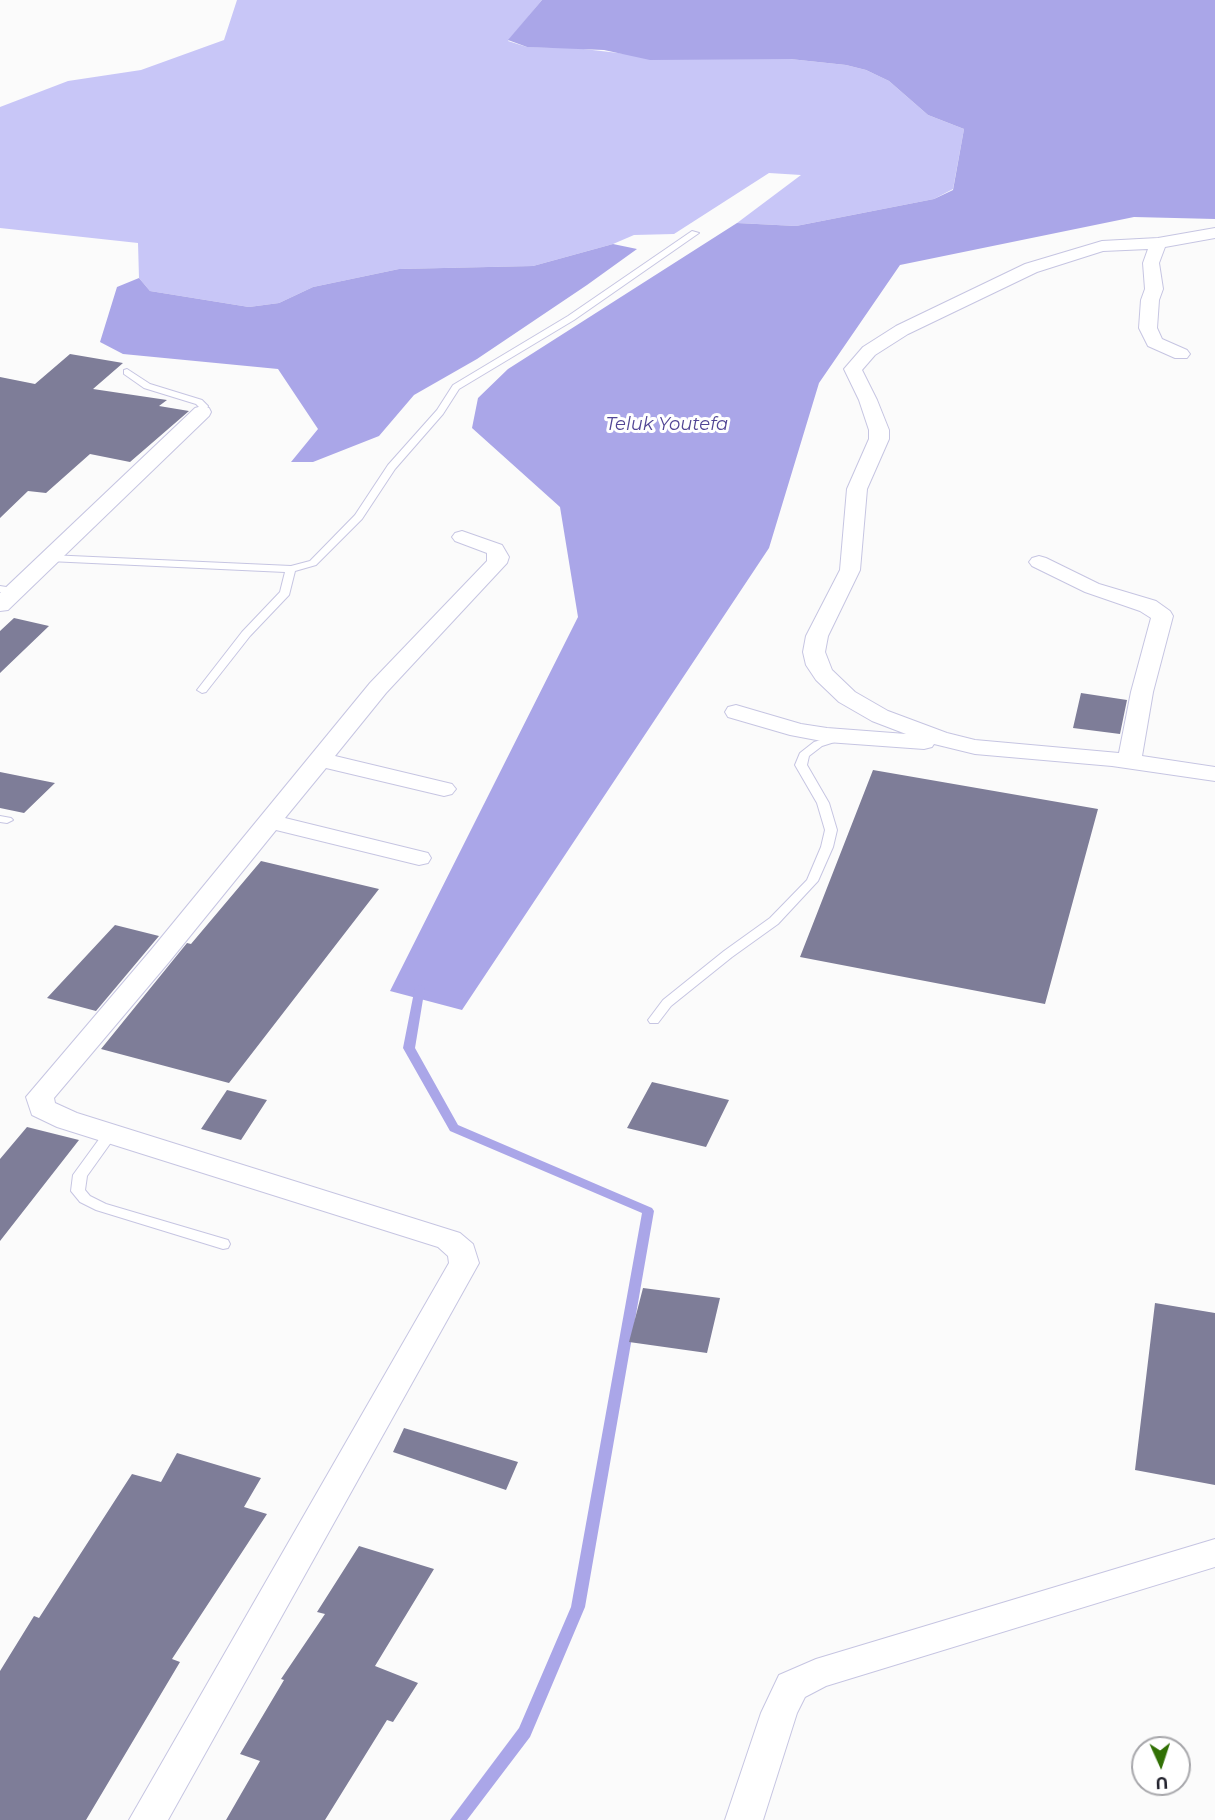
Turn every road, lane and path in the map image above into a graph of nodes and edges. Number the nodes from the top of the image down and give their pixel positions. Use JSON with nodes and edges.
{"nodes":[{"id":1,"x":695,"y":233,"type":"dead end"},
{"id":2,"x":1215,"y":233,"type":"edge"},
{"id":3,"x":1158,"y":243,"type":"junction"},
{"id":4,"x":1181,"y":354,"type":"dead end"},
{"id":5,"x":127,"y":372,"type":"dead end"},
{"id":6,"x":202,"y":412,"type":"joint"},
{"id":7,"x":462,"y":537,"type":"dead end"},
{"id":8,"x":49,"y":558,"type":"junction"},
{"id":9,"x":1040,"y":562,"type":"dead end"},
{"id":10,"x":291,"y":569,"type":"junction"},
{"id":11,"x":5,"y":595,"type":"edge"},
{"id":12,"x":202,"y":690,"type":"dead end"},
{"id":13,"x":736,"y":712,"type":"dead end"},
{"id":14,"x":842,"y":736,"type":"junction"},
{"id":15,"x":975,"y":747,"type":"junction"},
{"id":16,"x":319,"y":759,"type":"junction"},
{"id":17,"x":1129,"y":761,"type":"junction"},
{"id":18,"x":1215,"y":774,"type":"edge"},
{"id":19,"x":444,"y":789,"type":"dead end"},
{"id":20,"x":270,"y":821,"type":"junction"},
{"id":21,"x":418,"y":858,"type":"dead end"},
{"id":22,"x":654,"y":1020,"type":"dead end"},
{"id":23,"x":110,"y":1134,"type":"junction"},
{"id":24,"x":223,"y":1244,"type":"dead end"},
{"id":25,"x":1215,"y":1553,"type":"edge"},
{"id":26,"x":148,"y":1820,"type":"edge"},
{"id":27,"x":744,"y":1820,"type":"edge"}],
"edges":[{"from":1,"to":10,"type":"lane"},
{"from":2,"to":3,"type":"street"},
{"from":3,"to":4,"type":"street"},
{"from":3,"to":15,"type":"street"},
{"from":5,"to":6,"type":"lane"},
{"from":6,"to":8,"type":"street"},
{"from":7,"to":16,"type":"street"},
{"from":8,"to":10,"type":"lane"},
{"from":8,"to":11,"type":"street"},
{"from":9,"to":17,"type":"street"},
{"from":10,"to":12,"type":"lane"},
{"from":13,"to":14,"type":"street"},
{"from":14,"to":15,"type":"street"},
{"from":14,"to":22,"type":"lane"},
{"from":15,"to":17,"type":"street"},
{"from":16,"to":19,"type":"street"},
{"from":16,"to":20,"type":"street"},
{"from":17,"to":18,"type":"street"},
{"from":20,"to":21,"type":"street"},
{"from":20,"to":23,"type":"street"},
{"from":23,"to":24,"type":"lane"},
{"from":23,"to":26,"type":"street"},
{"from":25,"to":27,"type":"street"}]}
